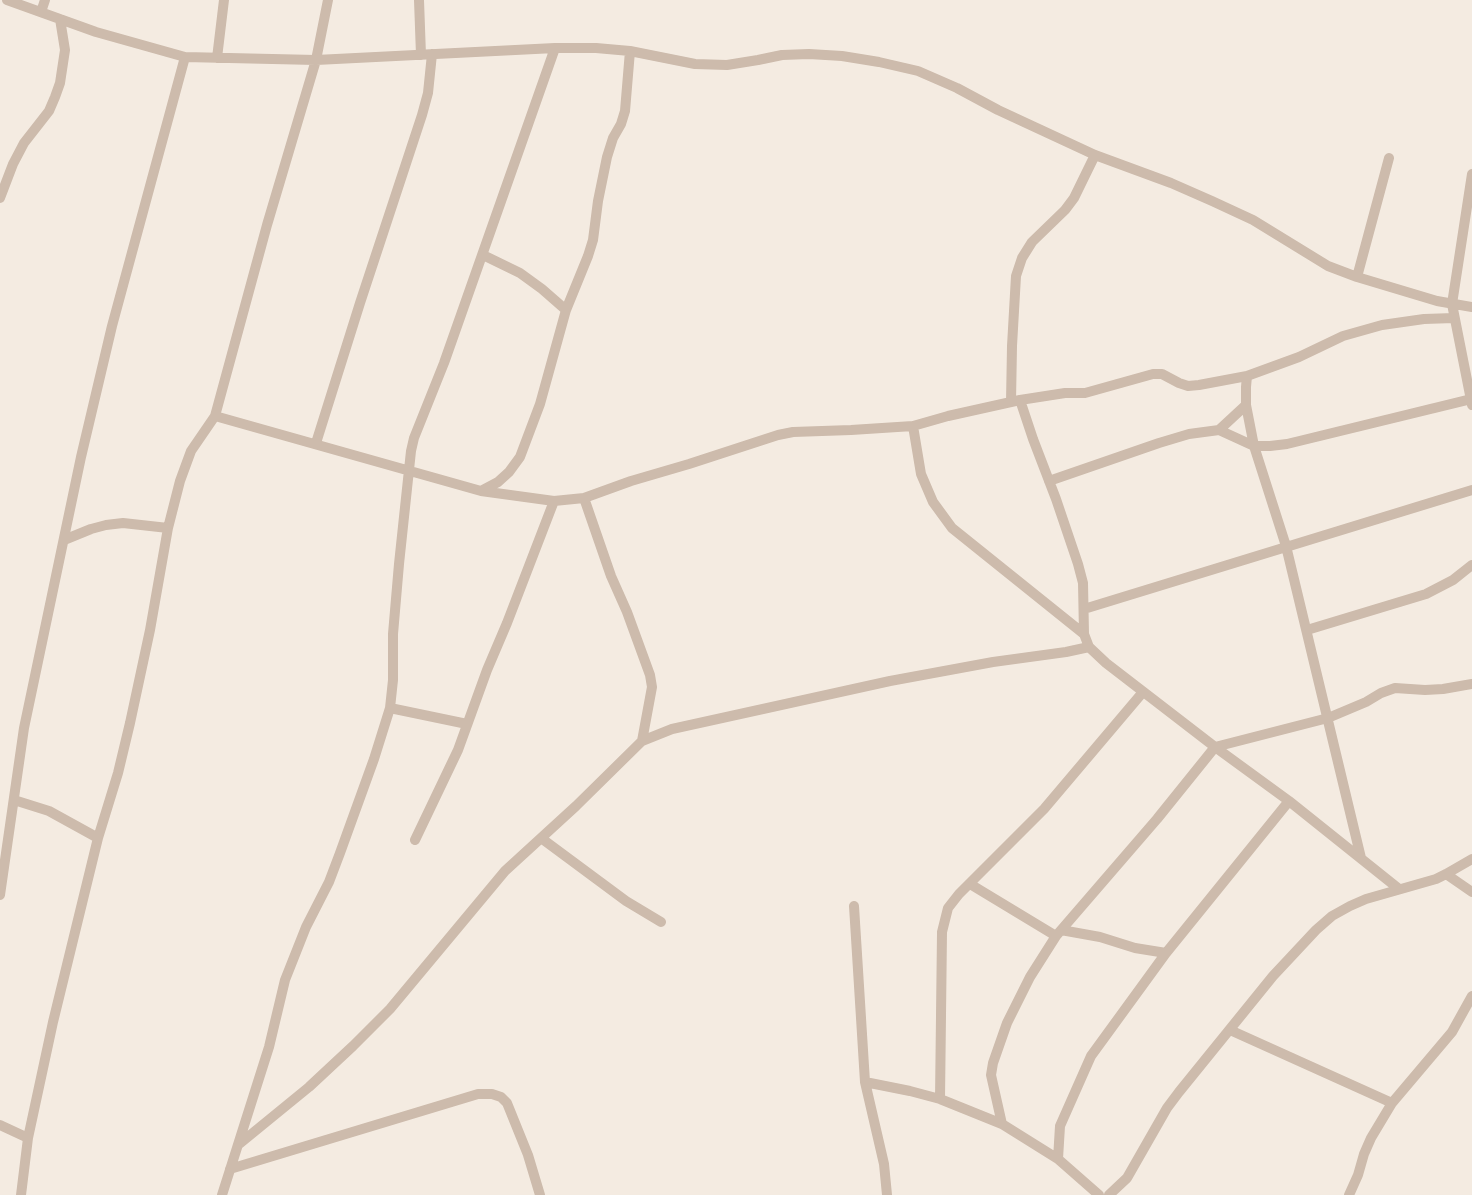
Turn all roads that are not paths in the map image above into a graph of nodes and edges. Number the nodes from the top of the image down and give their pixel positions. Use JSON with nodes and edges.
{"nodes":[{"id":1,"x":7,"y":0,"type":"edge"},
{"id":2,"x":45,"y":0,"type":"edge"},
{"id":3,"x":224,"y":0,"type":"edge"},
{"id":4,"x":328,"y":0,"type":"edge"},
{"id":5,"x":418,"y":0,"type":"edge"},
{"id":6,"x":42,"y":12,"type":"junction"},
{"id":7,"x":60,"y":19,"type":"junction"},
{"id":8,"x":555,"y":48,"type":"junction"},
{"id":9,"x":630,"y":51,"type":"junction"},
{"id":10,"x":432,"y":54,"type":"junction"},
{"id":11,"x":421,"y":55,"type":"junction"},
{"id":12,"x":185,"y":57,"type":"junction"},
{"id":13,"x":217,"y":58,"type":"junction"},
{"id":14,"x":316,"y":60,"type":"junction"},
{"id":15,"x":1095,"y":155,"type":"junction"},
{"id":16,"x":1389,"y":158,"type":"dead end"},
{"id":17,"x":1472,"y":174,"type":"edge"},
{"id":18,"x":0,"y":198,"type":"edge"},
{"id":19,"x":483,"y":254,"type":"junction"},
{"id":20,"x":1357,"y":277,"type":"junction"},
{"id":21,"x":1452,"y":304,"type":"junction"},
{"id":22,"x":1472,"y":307,"type":"edge"},
{"id":23,"x":566,"y":310,"type":"junction"},
{"id":24,"x":1454,"y":318,"type":"junction"},
{"id":25,"x":1247,"y":376,"type":"junction"},
{"id":26,"x":1015,"y":401,"type":"junction"},
{"id":27,"x":1471,"y":402,"type":"edge"},
{"id":28,"x":1246,"y":405,"type":"junction"},
{"id":29,"x":215,"y":416,"type":"junction"},
{"id":30,"x":913,"y":426,"type":"junction"},
{"id":31,"x":1219,"y":430,"type":"junction"},
{"id":32,"x":316,"y":443,"type":"junction"},
{"id":33,"x":1254,"y":446,"type":"junction"},
{"id":34,"x":409,"y":471,"type":"junction"},
{"id":35,"x":1049,"y":481,"type":"junction"},
{"id":36,"x":1472,"y":490,"type":"edge"},
{"id":37,"x":481,"y":491,"type":"junction"},
{"id":38,"x":584,"y":498,"type":"junction"},
{"id":39,"x":554,"y":501,"type":"junction"},
{"id":40,"x":168,"y":528,"type":"junction"},
{"id":41,"x":64,"y":540,"type":"junction"},
{"id":42,"x":1286,"y":546,"type":"junction"},
{"id":43,"x":1472,"y":564,"type":"edge"},
{"id":44,"x":1084,"y":608,"type":"junction"},
{"id":45,"x":1307,"y":630,"type":"junction"},
{"id":46,"x":1084,"y":634,"type":"junction"},
{"id":47,"x":1089,"y":647,"type":"junction"},
{"id":48,"x":1472,"y":684,"type":"edge"},
{"id":49,"x":1143,"y":692,"type":"junction"},
{"id":50,"x":390,"y":708,"type":"junction"},
{"id":51,"x":1328,"y":718,"type":"junction"},
{"id":52,"x":467,"y":724,"type":"junction"},
{"id":53,"x":642,"y":742,"type":"junction"},
{"id":54,"x":1215,"y":747,"type":"junction"},
{"id":55,"x":14,"y":800,"type":"junction"},
{"id":56,"x":1289,"y":801,"type":"junction"},
{"id":57,"x":98,"y":838,"type":"junction"},
{"id":58,"x":541,"y":838,"type":"junction"},
{"id":59,"x":415,"y":840,"type":"dead end"},
{"id":60,"x":1361,"y":858,"type":"junction"},
{"id":61,"x":1472,"y":859,"type":"edge"},
{"id":62,"x":1446,"y":874,"type":"junction"},
{"id":63,"x":970,"y":884,"type":"junction"},
{"id":64,"x":1399,"y":889,"type":"junction"},
{"id":65,"x":1472,"y":892,"type":"edge"},
{"id":66,"x":0,"y":895,"type":"edge"},
{"id":67,"x":854,"y":906,"type":"dead end"},
{"id":68,"x":661,"y":922,"type":"dead end"},
{"id":69,"x":1059,"y":933,"type":"junction"},
{"id":70,"x":1166,"y":953,"type":"junction"},
{"id":71,"x":1472,"y":996,"type":"edge"},
{"id":72,"x":1230,"y":1030,"type":"junction"},
{"id":73,"x":865,"y":1082,"type":"junction"},
{"id":74,"x":940,"y":1099,"type":"junction"},
{"id":75,"x":1392,"y":1103,"type":"junction"},
{"id":76,"x":1002,"y":1124,"type":"junction"},
{"id":77,"x":0,"y":1125,"type":"edge"},
{"id":78,"x":28,"y":1138,"type":"junction"},
{"id":79,"x":238,"y":1144,"type":"junction"},
{"id":80,"x":1058,"y":1159,"type":"junction"},
{"id":81,"x":230,"y":1169,"type":"junction"},
{"id":82,"x":21,"y":1195,"type":"edge"},
{"id":83,"x":222,"y":1195,"type":"edge"},
{"id":84,"x":540,"y":1195,"type":"edge"},
{"id":85,"x":887,"y":1195,"type":"edge"},
{"id":86,"x":1098,"y":1195,"type":"edge"},
{"id":87,"x":1109,"y":1195,"type":"edge"},
{"id":88,"x":1349,"y":1195,"type":"edge"}],
"edges":[{"from":1,"to":6,"type":"street"},
{"from":2,"to":6,"type":"street"},
{"from":3,"to":13,"type":"street"},
{"from":4,"to":14,"type":"street"},
{"from":5,"to":11,"type":"street"},
{"from":6,"to":7,"type":"street"},
{"from":7,"to":12,"type":"street"},
{"from":7,"to":18,"type":"street"},
{"from":8,"to":9,"type":"street"},
{"from":8,"to":10,"type":"street"},
{"from":8,"to":19,"type":"street"},
{"from":9,"to":15,"type":"street"},
{"from":9,"to":23,"type":"street"},
{"from":10,"to":11,"type":"street"},
{"from":10,"to":32,"type":"street"},
{"from":11,"to":14,"type":"street"},
{"from":12,"to":13,"type":"street"},
{"from":12,"to":41,"type":"street"},
{"from":13,"to":14,"type":"street"},
{"from":14,"to":29,"type":"street"},
{"from":15,"to":20,"type":"street"},
{"from":15,"to":26,"type":"street"},
{"from":16,"to":20,"type":"street"},
{"from":17,"to":21,"type":"street"},
{"from":19,"to":23,"type":"street"},
{"from":19,"to":34,"type":"street"},
{"from":20,"to":21,"type":"street"},
{"from":21,"to":22,"type":"street"},
{"from":21,"to":24,"type":"street"},
{"from":23,"to":37,"type":"street"},
{"from":24,"to":25,"type":"street"},
{"from":24,"to":27,"type":"street"},
{"from":25,"to":26,"type":"street"},
{"from":25,"to":28,"type":"street"},
{"from":26,"to":30,"type":"street"},
{"from":26,"to":35,"type":"street"},
{"from":27,"to":33,"type":"street"},
{"from":28,"to":31,"type":"street"},
{"from":28,"to":33,"type":"street"},
{"from":29,"to":32,"type":"street"},
{"from":29,"to":40,"type":"street"},
{"from":30,"to":38,"type":"street"},
{"from":30,"to":46,"type":"street"},
{"from":31,"to":33,"type":"street"},
{"from":31,"to":35,"type":"street"},
{"from":32,"to":34,"type":"street"},
{"from":33,"to":42,"type":"street"},
{"from":34,"to":37,"type":"street"},
{"from":34,"to":50,"type":"street"},
{"from":35,"to":44,"type":"street"},
{"from":36,"to":42,"type":"street"},
{"from":37,"to":39,"type":"street"},
{"from":38,"to":39,"type":"street"},
{"from":38,"to":53,"type":"street"},
{"from":39,"to":52,"type":"street"},
{"from":40,"to":41,"type":"street"},
{"from":40,"to":57,"type":"street"},
{"from":41,"to":55,"type":"street"},
{"from":42,"to":44,"type":"street"},
{"from":42,"to":45,"type":"street"},
{"from":43,"to":45,"type":"street"},
{"from":44,"to":46,"type":"street"},
{"from":45,"to":51,"type":"street"},
{"from":46,"to":47,"type":"street"},
{"from":47,"to":49,"type":"street"},
{"from":47,"to":53,"type":"street"},
{"from":48,"to":51,"type":"street"},
{"from":49,"to":54,"type":"street"},
{"from":49,"to":63,"type":"street"},
{"from":50,"to":52,"type":"street"},
{"from":50,"to":79,"type":"street"},
{"from":51,"to":54,"type":"street"},
{"from":51,"to":60,"type":"street"},
{"from":52,"to":59,"type":"street"},
{"from":53,"to":58,"type":"street"},
{"from":54,"to":56,"type":"street"},
{"from":54,"to":69,"type":"street"},
{"from":55,"to":57,"type":"street"},
{"from":55,"to":66,"type":"street"},
{"from":56,"to":60,"type":"street"},
{"from":56,"to":70,"type":"street"},
{"from":57,"to":78,"type":"street"},
{"from":58,"to":68,"type":"street"},
{"from":58,"to":79,"type":"street"},
{"from":60,"to":64,"type":"street"},
{"from":61,"to":62,"type":"street"},
{"from":62,"to":64,"type":"street"},
{"from":62,"to":65,"type":"street"},
{"from":63,"to":69,"type":"street"},
{"from":63,"to":74,"type":"street"},
{"from":64,"to":72,"type":"street"},
{"from":67,"to":73,"type":"street"},
{"from":69,"to":70,"type":"street"},
{"from":69,"to":76,"type":"street"},
{"from":70,"to":80,"type":"street"},
{"from":71,"to":75,"type":"street"},
{"from":72,"to":75,"type":"street"},
{"from":72,"to":87,"type":"street"},
{"from":73,"to":74,"type":"street"},
{"from":73,"to":85,"type":"street"},
{"from":74,"to":76,"type":"street"},
{"from":75,"to":88,"type":"street"},
{"from":76,"to":80,"type":"street"},
{"from":77,"to":78,"type":"street"},
{"from":78,"to":82,"type":"street"},
{"from":79,"to":81,"type":"street"},
{"from":80,"to":86,"type":"street"},
{"from":81,"to":83,"type":"street"},
{"from":81,"to":84,"type":"street"}]}
